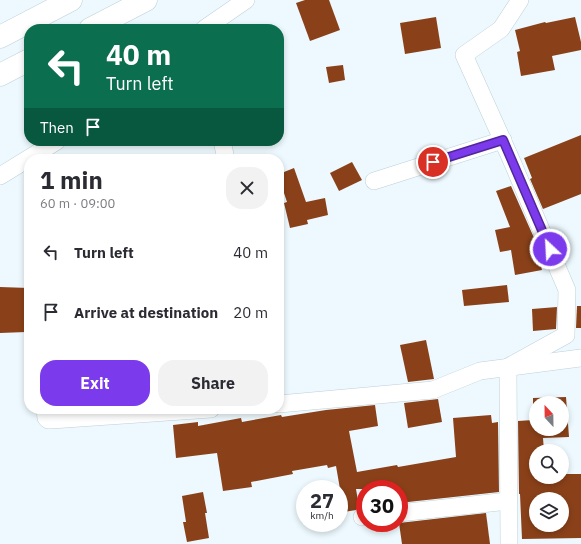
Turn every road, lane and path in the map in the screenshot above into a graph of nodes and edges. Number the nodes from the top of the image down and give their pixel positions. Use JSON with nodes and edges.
{"nodes":[{"id":1,"x":71,"y":0,"type":"edge"},
{"id":2,"x":146,"y":0,"type":"edge"},
{"id":3,"x":246,"y":0,"type":"edge"},
{"id":4,"x":520,"y":0,"type":"edge"},
{"id":5,"x":24,"y":24,"type":"edge"},
{"id":6,"x":25,"y":24,"type":"edge"},
{"id":7,"x":100,"y":24,"type":"edge"},
{"id":8,"x":211,"y":24,"type":"edge"},
{"id":9,"x":0,"y":37,"type":"edge"},
{"id":10,"x":24,"y":63,"type":"edge"},
{"id":11,"x":0,"y":75,"type":"edge"},
{"id":12,"x":503,"y":140,"type":"junction"},
{"id":13,"x":50,"y":146,"type":"edge"},
{"id":14,"x":38,"y":154,"type":"edge"},
{"id":15,"x":24,"y":162,"type":"edge"},
{"id":16,"x":0,"y":176,"type":"edge"},
{"id":17,"x":374,"y":181,"type":"dead end"},
{"id":18,"x":581,"y":358,"type":"edge"},
{"id":19,"x":508,"y":367,"type":"junction"},
{"id":20,"x":284,"y":404,"type":"edge"},
{"id":21,"x":46,"y":414,"type":"edge"},
{"id":22,"x":138,"y":414,"type":"edge"},
{"id":23,"x":508,"y":501,"type":"junction"},
{"id":24,"x":408,"y":512,"type":"edge"},
{"id":25,"x":509,"y":544,"type":"edge"}],
"edges":[{"from":1,"to":6,"type":"highway"},
{"from":2,"to":7,"type":"highway"},
{"from":3,"to":8,"type":"street"},
{"from":4,"to":12,"type":"street"},
{"from":5,"to":9,"type":"highway"},
{"from":10,"to":11,"type":"highway"},
{"from":12,"to":17,"type":"street"},
{"from":12,"to":19,"type":"street"},
{"from":13,"to":14,"type":"street"},
{"from":15,"to":16,"type":"street"},
{"from":18,"to":19,"type":"street"},
{"from":19,"to":20,"type":"street"},
{"from":19,"to":23,"type":"street"},
{"from":21,"to":22,"type":"street"},
{"from":23,"to":24,"type":"street"},
{"from":23,"to":25,"type":"street"}]}
